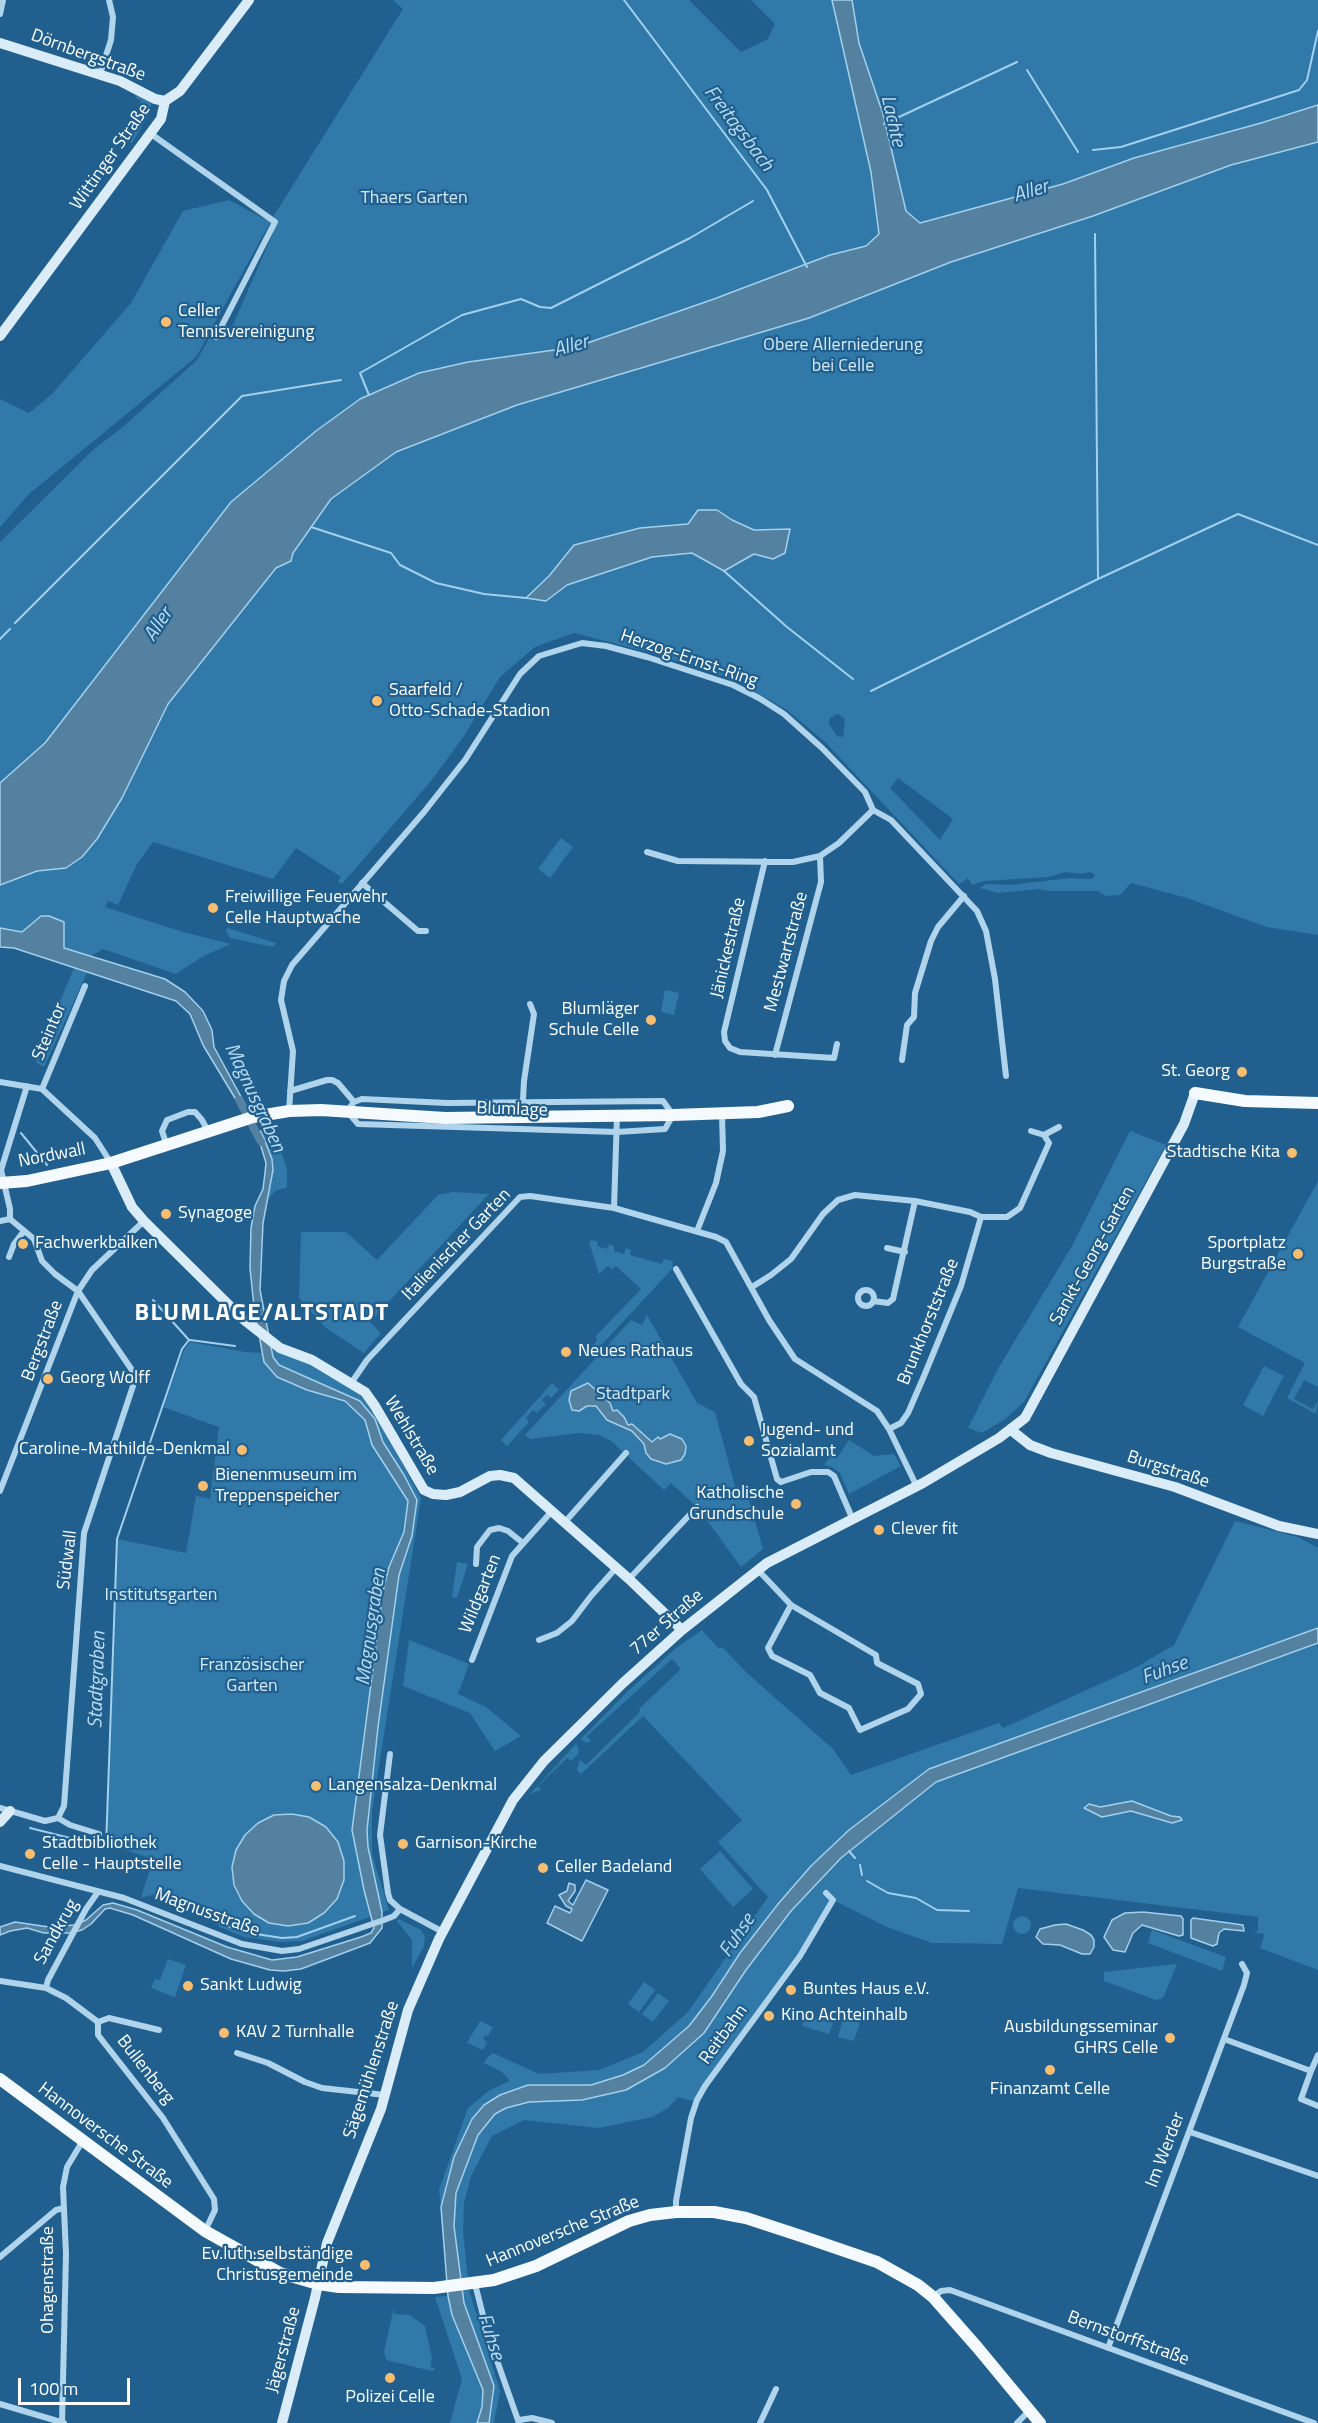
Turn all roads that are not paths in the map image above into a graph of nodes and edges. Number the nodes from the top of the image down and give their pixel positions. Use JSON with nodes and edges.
{"nodes":[{"id":1,"x":3,"y":0,"type":"edge"},
{"id":2,"x":109,"y":0,"type":"edge"},
{"id":3,"x":249,"y":0,"type":"edge"},
{"id":4,"x":0,"y":14,"type":"edge"},
{"id":5,"x":0,"y":43,"type":"edge"},
{"id":6,"x":100,"y":74,"type":"junction"},
{"id":7,"x":165,"y":101,"type":"junction"},
{"id":8,"x":151,"y":134,"type":"junction"},
{"id":9,"x":0,"y":336,"type":"edge"},
{"id":10,"x":216,"y":338,"type":"dead end"},
{"id":11,"x":873,"y":810,"type":"junction"},
{"id":12,"x":647,"y":852,"type":"dead end"},
{"id":13,"x":820,"y":856,"type":"junction"},
{"id":14,"x":765,"y":861,"type":"junction"},
{"id":15,"x":362,"y":882,"type":"junction"},
{"id":16,"x":964,"y":896,"type":"junction"},
{"id":17,"x":426,"y":931,"type":"dead end"},
{"id":18,"x":85,"y":986,"type":"dead end"},
{"id":19,"x":530,"y":1004,"type":"dead end"},
{"id":20,"x":837,"y":1044,"type":"dead end"},
{"id":21,"x":775,"y":1055,"type":"junction"},
{"id":22,"x":902,"y":1060,"type":"dead end"},
{"id":23,"x":1006,"y":1076,"type":"dead end"},
{"id":24,"x":0,"y":1082,"type":"edge"},
{"id":25,"x":27,"y":1086,"type":"junction"},
{"id":26,"x":42,"y":1089,"type":"junction"},
{"id":27,"x":290,"y":1091,"type":"junction"},
{"id":28,"x":1195,"y":1093,"type":"joint"},
{"id":29,"x":522,"y":1103,"type":"junction"},
{"id":30,"x":1318,"y":1103,"type":"edge"},
{"id":31,"x":788,"y":1106,"type":"dead end"},
{"id":32,"x":351,"y":1107,"type":"junction"},
{"id":33,"x":289,"y":1111,"type":"junction"},
{"id":34,"x":722,"y":1114,"type":"junction"},
{"id":35,"x":673,"y":1115,"type":"junction"},
{"id":36,"x":617,"y":1116,"type":"junction"},
{"id":37,"x":529,"y":1121,"type":"junction"},
{"id":38,"x":1059,"y":1127,"type":"dead end"},
{"id":39,"x":1031,"y":1131,"type":"dead end"},
{"id":40,"x":208,"y":1132,"type":"junction"},
{"id":41,"x":617,"y":1132,"type":"junction"},
{"id":42,"x":1044,"y":1135,"type":"junction"},
{"id":43,"x":167,"y":1146,"type":"junction"},
{"id":44,"x":111,"y":1163,"type":"junction"},
{"id":45,"x":1,"y":1179,"type":"edge"},
{"id":46,"x":915,"y":1201,"type":"junction"},
{"id":47,"x":614,"y":1208,"type":"junction"},
{"id":48,"x":981,"y":1217,"type":"junction"},
{"id":49,"x":10,"y":1219,"type":"junction"},
{"id":50,"x":0,"y":1221,"type":"edge"},
{"id":51,"x":144,"y":1221,"type":"junction"},
{"id":52,"x":24,"y":1231,"type":"junction"},
{"id":53,"x":697,"y":1231,"type":"junction"},
{"id":54,"x":886,"y":1248,"type":"dead end"},
{"id":55,"x":905,"y":1252,"type":"junction"},
{"id":56,"x":9,"y":1257,"type":"dead end"},
{"id":57,"x":676,"y":1269,"type":"dead end"},
{"id":58,"x":752,"y":1287,"type":"junction"},
{"id":59,"x":78,"y":1291,"type":"junction"},
{"id":60,"x":873,"y":1301,"type":"dead end"},
{"id":61,"x":352,"y":1382,"type":"junction"},
{"id":62,"x":890,"y":1429,"type":"junction"},
{"id":63,"x":1011,"y":1430,"type":"junction"},
{"id":64,"x":626,"y":1453,"type":"dead end"},
{"id":65,"x":917,"y":1487,"type":"junction"},
{"id":66,"x":0,"y":1491,"type":"edge"},
{"id":67,"x":697,"y":1507,"type":"dead end"},
{"id":68,"x":552,"y":1511,"type":"junction"},
{"id":69,"x":853,"y":1520,"type":"junction"},
{"id":70,"x":565,"y":1522,"type":"junction"},
{"id":71,"x":1318,"y":1534,"type":"edge"},
{"id":72,"x":524,"y":1543,"type":"junction"},
{"id":73,"x":476,"y":1564,"type":"dead end"},
{"id":74,"x":616,"y":1568,"type":"junction"},
{"id":75,"x":758,"y":1570,"type":"junction"},
{"id":76,"x":629,"y":1579,"type":"junction"},
{"id":77,"x":791,"y":1605,"type":"junction"},
{"id":78,"x":682,"y":1630,"type":"junction"},
{"id":79,"x":539,"y":1640,"type":"dead end"},
{"id":80,"x":472,"y":1660,"type":"dead end"},
{"id":81,"x":390,"y":1754,"type":"dead end"},
{"id":82,"x":5,"y":1809,"type":"edge"},
{"id":83,"x":58,"y":1818,"type":"junction"},
{"id":84,"x":0,"y":1822,"type":"edge"},
{"id":85,"x":99,"y":1834,"type":"dead end"},
{"id":86,"x":0,"y":1866,"type":"edge"},
{"id":87,"x":474,"y":1873,"type":"joint"},
{"id":88,"x":98,"y":1892,"type":"junction"},
{"id":89,"x":826,"y":1893,"type":"dead end"},
{"id":90,"x":397,"y":1907,"type":"junction"},
{"id":91,"x":443,"y":1932,"type":"junction"},
{"id":92,"x":1242,"y":1964,"type":"dead end"},
{"id":93,"x":0,"y":1981,"type":"edge"},
{"id":94,"x":46,"y":1988,"type":"junction"},
{"id":95,"x":98,"y":2022,"type":"junction"},
{"id":96,"x":159,"y":2030,"type":"dead end"},
{"id":97,"x":1224,"y":2039,"type":"junction"},
{"id":98,"x":237,"y":2054,"type":"dead end"},
{"id":99,"x":1318,"y":2055,"type":"edge"},
{"id":100,"x":1311,"y":2071,"type":"junction"},
{"id":101,"x":0,"y":2079,"type":"edge"},
{"id":102,"x":385,"y":2095,"type":"junction"},
{"id":103,"x":1318,"y":2106,"type":"edge"},
{"id":104,"x":1190,"y":2132,"type":"junction"},
{"id":105,"x":82,"y":2142,"type":"junction"},
{"id":106,"x":1318,"y":2176,"type":"edge"},
{"id":107,"x":64,"y":2208,"type":"junction"},
{"id":108,"x":676,"y":2212,"type":"junction"},
{"id":109,"x":205,"y":2231,"type":"junction"},
{"id":110,"x":0,"y":2258,"type":"edge"},
{"id":111,"x":318,"y":2284,"type":"junction"},
{"id":112,"x":472,"y":2284,"type":"junction"},
{"id":113,"x":933,"y":2297,"type":"junction"},
{"id":114,"x":1108,"y":2348,"type":"junction"},
{"id":115,"x":776,"y":2389,"type":"dead end"},
{"id":116,"x":0,"y":2404,"type":"edge"},
{"id":117,"x":1029,"y":2411,"type":"junction"},
{"id":118,"x":519,"y":2421,"type":"edge"},
{"id":119,"x":63,"y":2423,"type":"edge"},
{"id":120,"x":282,"y":2423,"type":"edge"},
{"id":121,"x":552,"y":2423,"type":"edge"},
{"id":122,"x":760,"y":2423,"type":"edge"},
{"id":123,"x":1017,"y":2423,"type":"edge"},
{"id":124,"x":1040,"y":2423,"type":"edge"},
{"id":125,"x":1314,"y":2423,"type":"edge"}],
"edges":[{"from":1,"to":4,"type":"street"},
{"from":2,"to":6,"type":"street"},
{"from":3,"to":7,"type":"street","name":"Wittinger Straße"},
{"from":5,"to":6,"type":"street","name":"Dörnbergstraße"},
{"from":6,"to":7,"type":"street","name":"Dörnbergstraße"},
{"from":7,"to":8,"type":"street","name":"Wittinger Straße"},
{"from":8,"to":9,"type":"street","name":"Wittinger Straße"},
{"from":8,"to":10,"type":"street"},
{"from":11,"to":13,"type":"street"},
{"from":11,"to":15,"type":"street","name":"Herzog-Ernst-Ring"},
{"from":11,"to":16,"type":"street","name":"Herzog-Ernst-Ring"},
{"from":12,"to":14,"type":"street"},
{"from":13,"to":14,"type":"street"},
{"from":13,"to":21,"type":"street","name":"Mestwartstraße"},
{"from":14,"to":21,"type":"street","name":"Jänickestraße"},
{"from":15,"to":17,"type":"street"},
{"from":15,"to":27,"type":"street","name":"Herzog-Ernst-Ring"},
{"from":16,"to":22,"type":"street"},
{"from":16,"to":23,"type":"street","name":"Herzog-Ernst-Ring"},
{"from":18,"to":26,"type":"street","name":"Steintor"},
{"from":19,"to":29,"type":"street"},
{"from":20,"to":21,"type":"street"},
{"from":24,"to":25,"type":"street"},
{"from":25,"to":26,"type":"street"},
{"from":25,"to":45,"type":"street"},
{"from":26,"to":44,"type":"street"},
{"from":27,"to":32,"type":"street"},
{"from":27,"to":33,"type":"street","name":"Herzog-Ernst-Ring"},
{"from":28,"to":30,"type":"main road"},
{"from":28,"to":63,"type":"street","name":"Sankt-Georg-Garten"},
{"from":29,"to":32,"type":"street","name":"Blumlage"},
{"from":29,"to":35,"type":"street","name":"Blumlage"},
{"from":29,"to":37,"type":"street"},
{"from":31,"to":34,"type":"main road","name":"Blumlage"},
{"from":32,"to":33,"type":"main road","name":"Blumlage"},
{"from":32,"to":37,"type":"main road","name":"Blumlage"},
{"from":33,"to":40,"type":"main road","name":"Blumlage"},
{"from":34,"to":35,"type":"main road","name":"Blumlage"},
{"from":34,"to":53,"type":"street"},
{"from":35,"to":36,"type":"main road","name":"Blumlage"},
{"from":35,"to":41,"type":"street","name":"Blumlage"},
{"from":36,"to":37,"type":"main road","name":"Blumlage"},
{"from":36,"to":41,"type":"street"},
{"from":37,"to":41,"type":"street","name":"Blumlage"},
{"from":38,"to":42,"type":"street"},
{"from":39,"to":42,"type":"street"},
{"from":40,"to":43,"type":"main road","name":"Nordwall"},
{"from":40,"to":43,"type":"street"},
{"from":41,"to":47,"type":"street"},
{"from":42,"to":48,"type":"street"},
{"from":43,"to":44,"type":"main road","name":"Nordwall"},
{"from":44,"to":45,"type":"main road","name":"Nordwall"},
{"from":44,"to":51,"type":"street","name":"Wehlstraße"},
{"from":45,"to":49,"type":"street"},
{"from":46,"to":48,"type":"street"},
{"from":46,"to":55,"type":"street"},
{"from":46,"to":58,"type":"street"},
{"from":47,"to":53,"type":"street","name":"Italienischer Garten"},
{"from":47,"to":61,"type":"street","name":"Italienischer Garten"},
{"from":48,"to":62,"type":"street","name":"Brunkhorststraße"},
{"from":49,"to":50,"type":"street"},
{"from":49,"to":52,"type":"street","name":"Südwall"},
{"from":51,"to":59,"type":"street","name":"Bergstraße"},
{"from":51,"to":61,"type":"street","name":"Wehlstraße"},
{"from":52,"to":56,"type":"street"},
{"from":52,"to":59,"type":"street","name":"Südwall"},
{"from":53,"to":58,"type":"street","name":"Italienischer Garten"},
{"from":54,"to":55,"type":"street"},
{"from":55,"to":60,"type":"street"},
{"from":57,"to":69,"type":"street"},
{"from":58,"to":62,"type":"street","name":"Italienischer Garten"},
{"from":59,"to":66,"type":"street","name":"Bergstraße"},
{"from":59,"to":83,"type":"street","name":"Südwall"},
{"from":61,"to":68,"type":"street","name":"Wehlstraße"},
{"from":62,"to":65,"type":"street","name":"Italienischer Garten"},
{"from":63,"to":65,"type":"street","name":"77er Straße"},
{"from":63,"to":71,"type":"street","name":"Burgstraße"},
{"from":64,"to":70,"type":"street"},
{"from":65,"to":69,"type":"street","name":"77er Straße"},
{"from":67,"to":76,"type":"street"},
{"from":68,"to":70,"type":"street","name":"Wehlstraße"},
{"from":68,"to":72,"type":"street","name":"Wildgarten"},
{"from":69,"to":75,"type":"street","name":"77er Straße"},
{"from":70,"to":74,"type":"street","name":"Wehlstraße"},
{"from":72,"to":73,"type":"street","name":"Wildgarten"},
{"from":72,"to":80,"type":"street","name":"Wildgarten"},
{"from":74,"to":76,"type":"street","name":"Wehlstraße"},
{"from":74,"to":79,"type":"street"},
{"from":75,"to":77,"type":"street"},
{"from":75,"to":78,"type":"street","name":"77er Straße"},
{"from":76,"to":78,"type":"street","name":"Wehlstraße"},
{"from":77,"to":77,"type":"street"},
{"from":78,"to":87,"type":"street","name":"77er Straße"},
{"from":81,"to":90,"type":"street"},
{"from":82,"to":83,"type":"street"},
{"from":82,"to":84,"type":"street"},
{"from":83,"to":85,"type":"street"},
{"from":86,"to":88,"type":"street","name":"Magnusstraße"},
{"from":87,"to":91,"type":"street","name":"Sägemühlenstraße"},
{"from":88,"to":90,"type":"street","name":"Magnusstraße"},
{"from":88,"to":94,"type":"street","name":"Sandkrug"},
{"from":89,"to":108,"type":"street","name":"Reitbahn"},
{"from":90,"to":91,"type":"street"},
{"from":91,"to":102,"type":"street","name":"Sägemühlenstraße"},
{"from":92,"to":97,"type":"street","name":"Im Werder"},
{"from":93,"to":94,"type":"street","name":"Bullenberg"},
{"from":94,"to":95,"type":"street","name":"Bullenberg"},
{"from":95,"to":96,"type":"street"},
{"from":95,"to":109,"type":"street","name":"Bullenberg"},
{"from":97,"to":100,"type":"street"},
{"from":97,"to":104,"type":"street","name":"Im Werder"},
{"from":98,"to":102,"type":"street"},
{"from":99,"to":100,"type":"street"},
{"from":100,"to":103,"type":"street"},
{"from":101,"to":105,"type":"main road","name":"Hannoversche Straße"},
{"from":102,"to":111,"type":"street","name":"Sägemühlenstraße"},
{"from":104,"to":106,"type":"street"},
{"from":104,"to":114,"type":"street","name":"Im Werder"},
{"from":105,"to":107,"type":"street","name":"Ohagenstraße"},
{"from":105,"to":109,"type":"main road","name":"Hannoversche Straße"},
{"from":107,"to":110,"type":"street"},
{"from":107,"to":119,"type":"street","name":"Ohagenstraße"},
{"from":108,"to":112,"type":"main road","name":"Hannoversche Straße"},
{"from":108,"to":113,"type":"main road","name":"Hannoversche Straße"},
{"from":109,"to":111,"type":"main road","name":"Hannoversche Straße"},
{"from":111,"to":112,"type":"main road","name":"Hannoversche Straße"},
{"from":111,"to":120,"type":"street","name":"Jägerstraße"},
{"from":112,"to":118,"type":"street"},
{"from":113,"to":114,"type":"street","name":"Bernstorffstraße"},
{"from":113,"to":117,"type":"main road","name":"Hannoversche Straße"},
{"from":114,"to":125,"type":"street","name":"Bernstorffstraße"},
{"from":115,"to":122,"type":"street"},
{"from":116,"to":119,"type":"street"},
{"from":117,"to":123,"type":"street"},
{"from":117,"to":124,"type":"main road","name":"Hannoversche Straße"},
{"from":118,"to":121,"type":"street"}]}
